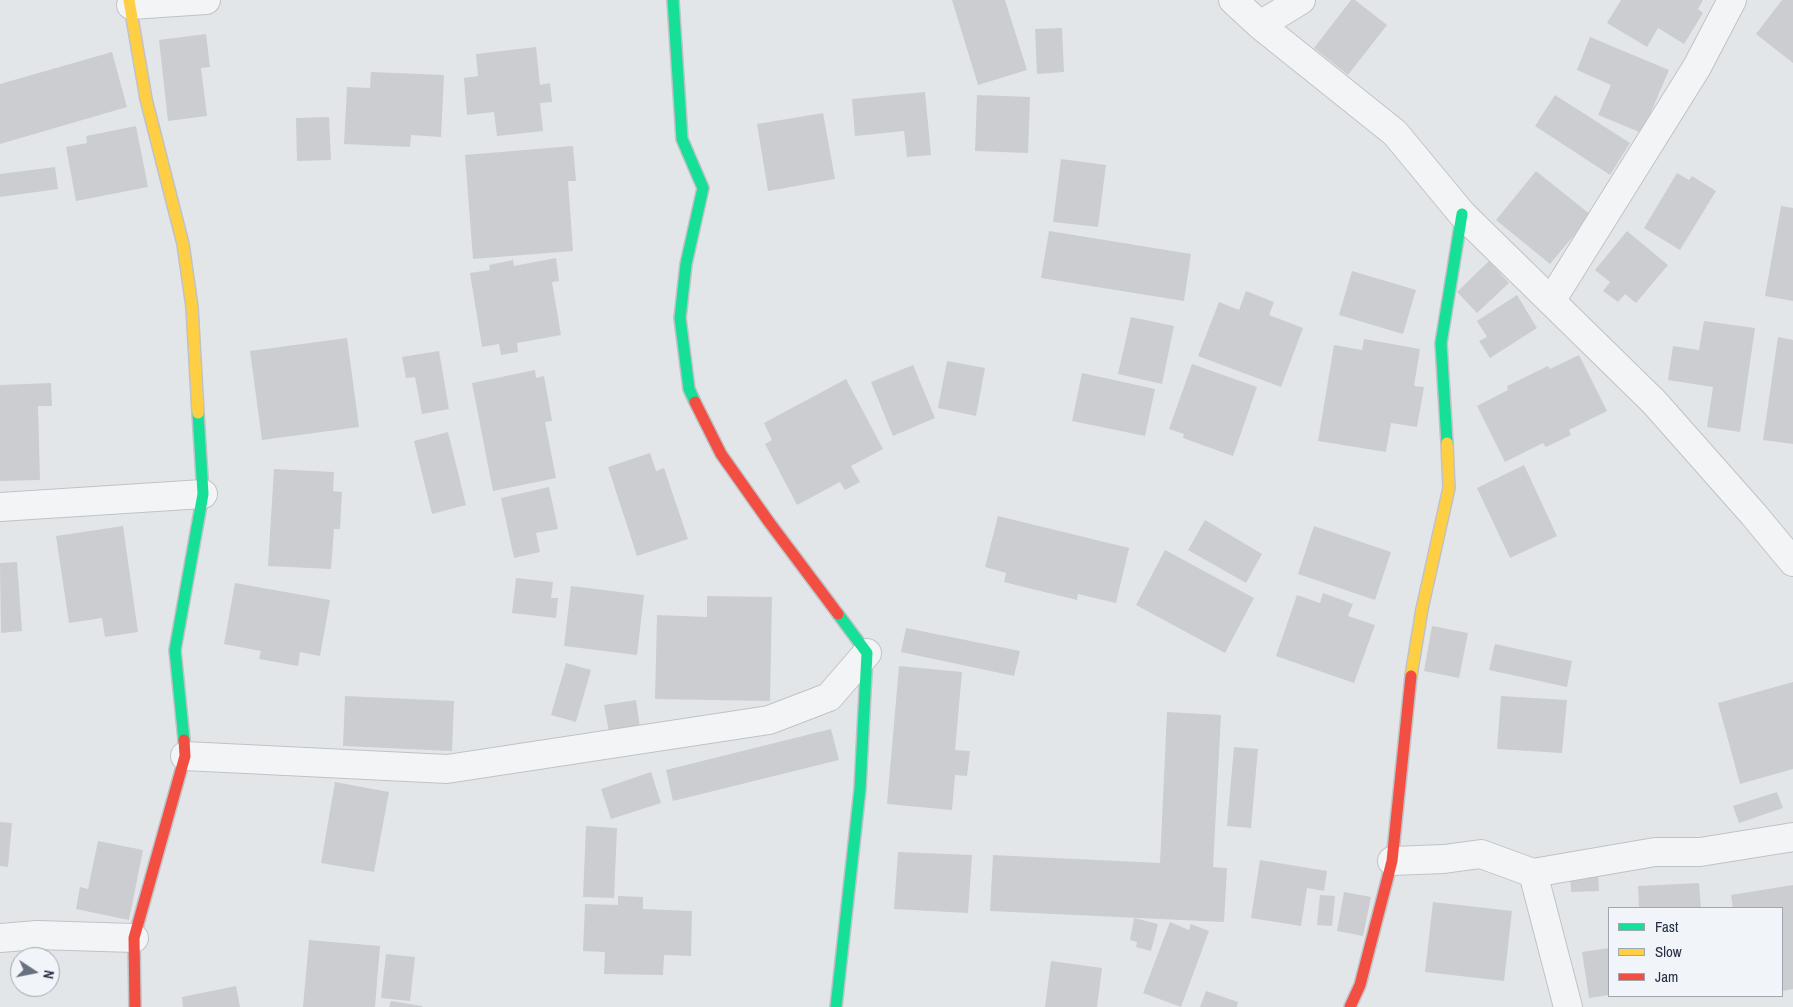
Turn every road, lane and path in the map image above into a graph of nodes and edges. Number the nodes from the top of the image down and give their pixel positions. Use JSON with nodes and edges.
{"nodes":[{"id":1,"x":206,"y":0,"type":"edge"},
{"id":2,"x":673,"y":0,"type":"edge"},
{"id":3,"x":1232,"y":0,"type":"edge"},
{"id":4,"x":1301,"y":0,"type":"edge"},
{"id":5,"x":1732,"y":0,"type":"edge"},
{"id":6,"x":130,"y":3,"type":"edge"},
{"id":7,"x":1260,"y":25,"type":"junction"},
{"id":8,"x":1462,"y":214,"type":"junction"},
{"id":9,"x":1551,"y":301,"type":"junction"},
{"id":10,"x":203,"y":494,"type":"junction"},
{"id":11,"x":0,"y":507,"type":"edge"},
{"id":12,"x":1793,"y":562,"type":"edge"},
{"id":13,"x":867,"y":653,"type":"junction"},
{"id":14,"x":185,"y":756,"type":"junction"},
{"id":15,"x":1793,"y":837,"type":"edge"},
{"id":16,"x":1392,"y":861,"type":"junction"},
{"id":17,"x":1534,"y":873,"type":"junction"},
{"id":18,"x":0,"y":938,"type":"edge"},
{"id":19,"x":134,"y":938,"type":"junction"},
{"id":20,"x":135,"y":1007,"type":"edge"},
{"id":21,"x":836,"y":1007,"type":"edge"},
{"id":22,"x":1350,"y":1007,"type":"edge"},
{"id":23,"x":1568,"y":1007,"type":"edge"}],
"edges":[{"from":1,"to":6,"type":"street"},
{"from":2,"to":13,"type":"street"},
{"from":3,"to":7,"type":"street"},
{"from":4,"to":7,"type":"street"},
{"from":5,"to":9,"type":"street"},
{"from":6,"to":10,"type":"street"},
{"from":7,"to":8,"type":"street"},
{"from":8,"to":9,"type":"street"},
{"from":8,"to":16,"type":"street"},
{"from":9,"to":12,"type":"street"},
{"from":10,"to":11,"type":"street"},
{"from":10,"to":14,"type":"street"},
{"from":13,"to":14,"type":"street"},
{"from":13,"to":21,"type":"street"},
{"from":14,"to":19,"type":"street"},
{"from":15,"to":17,"type":"street"},
{"from":16,"to":17,"type":"street"},
{"from":16,"to":22,"type":"street"},
{"from":17,"to":23,"type":"street"},
{"from":18,"to":19,"type":"street"},
{"from":19,"to":20,"type":"street"}]}
